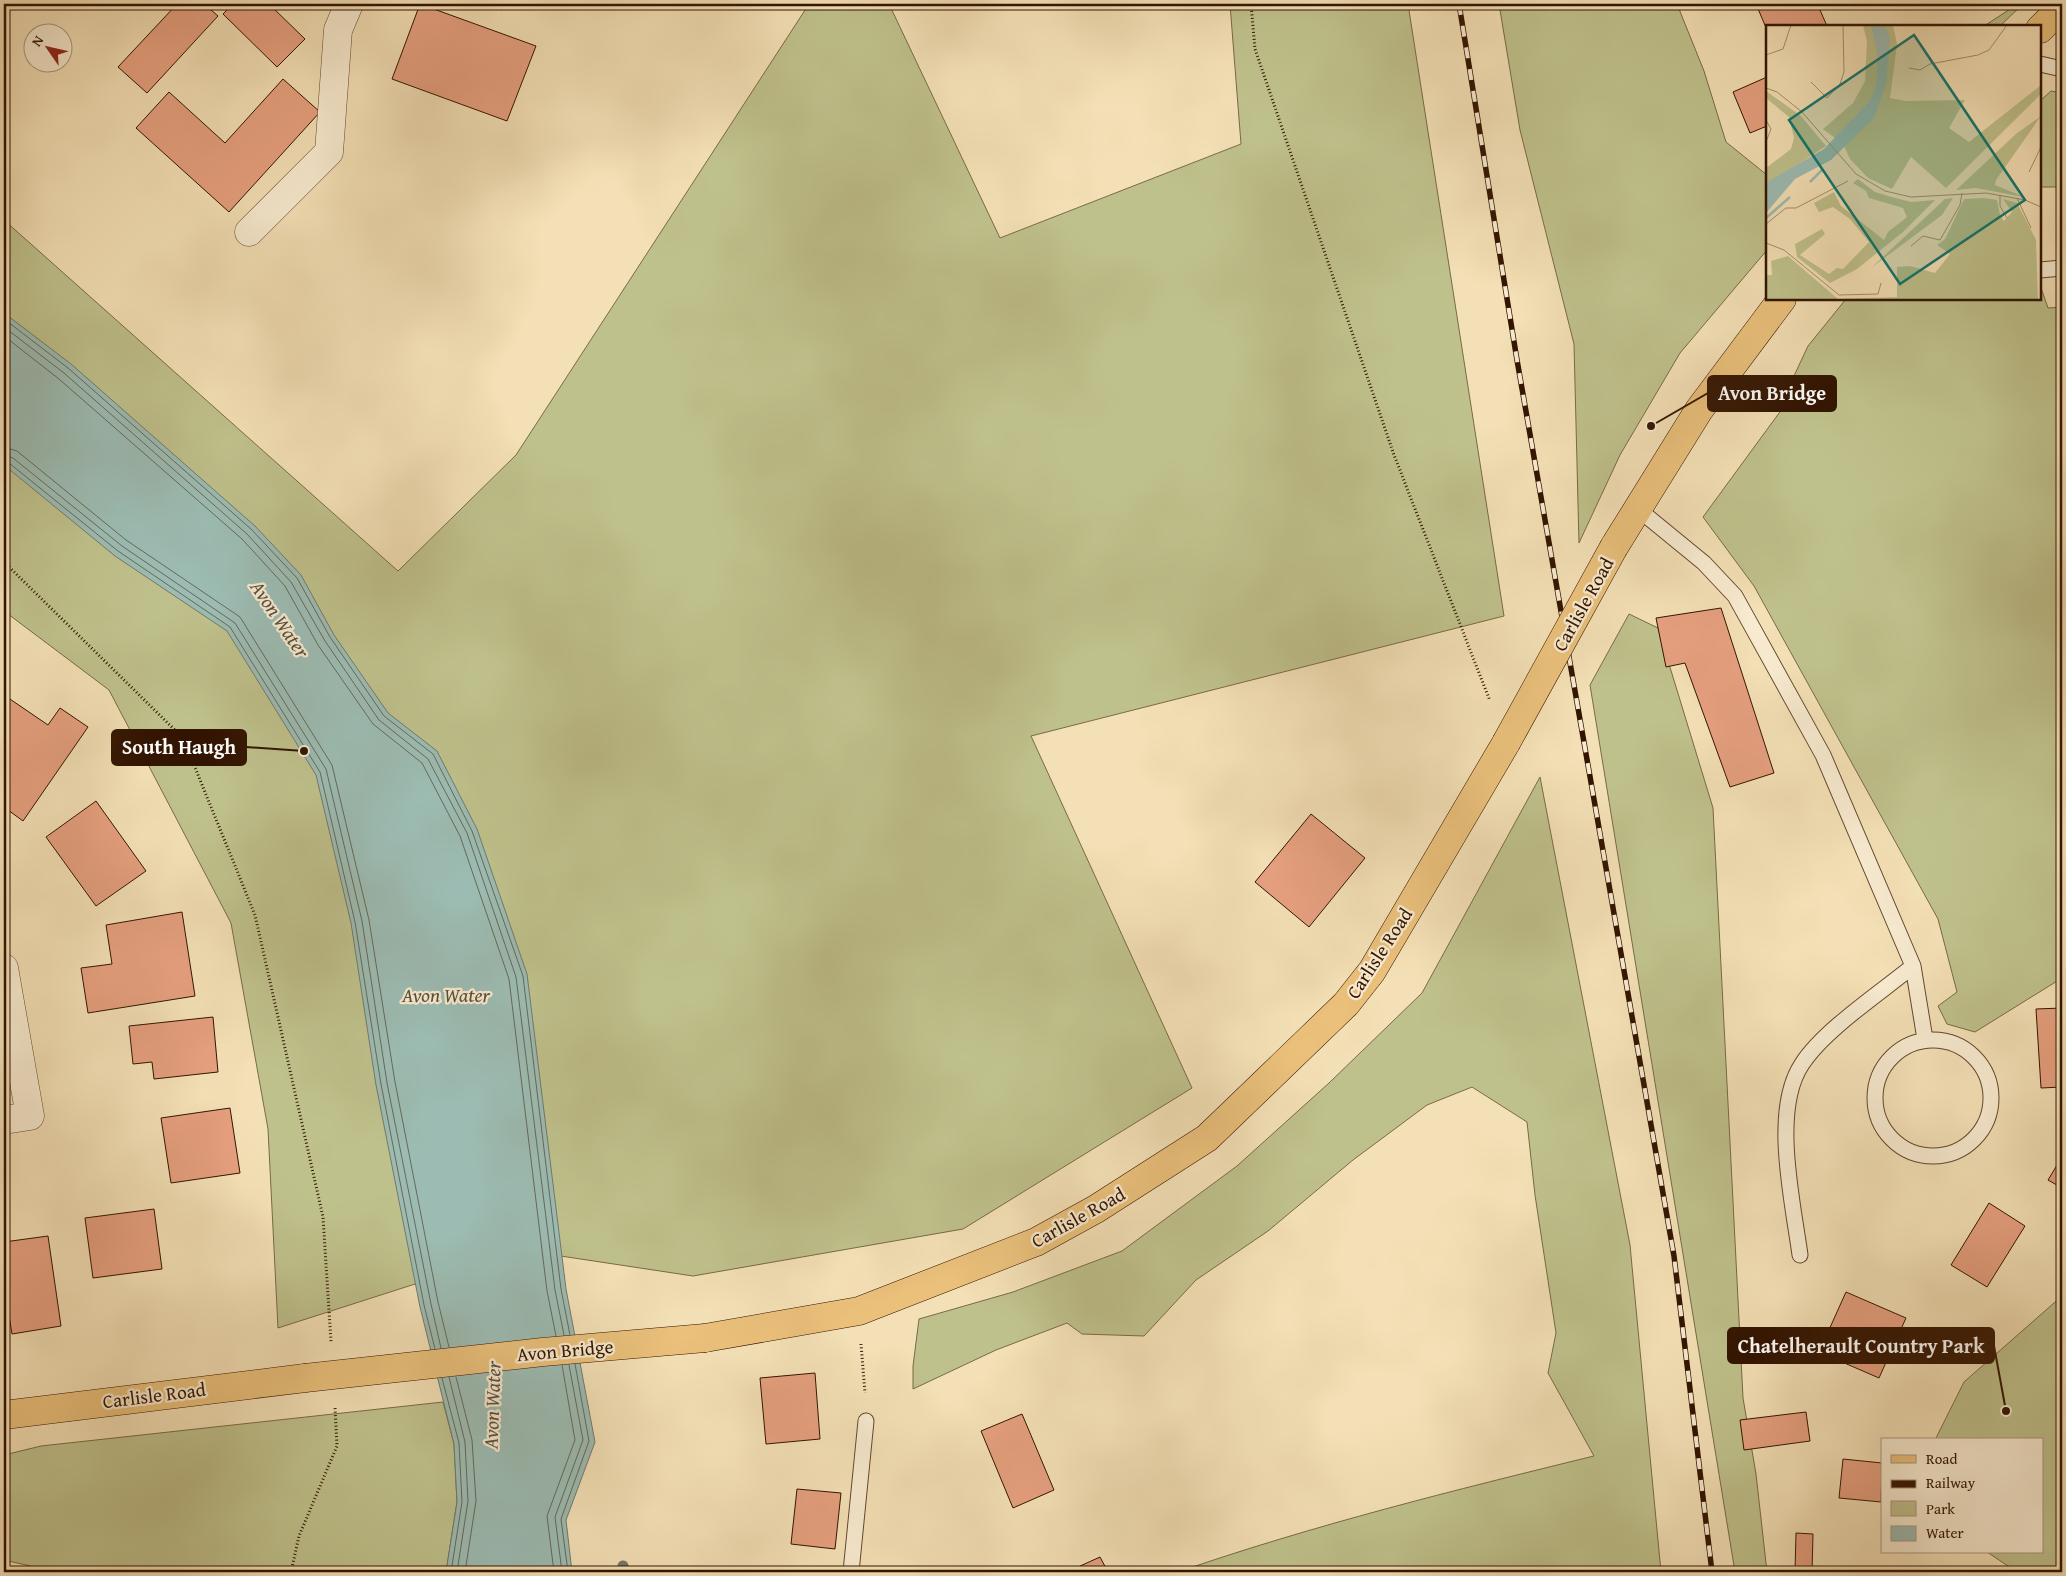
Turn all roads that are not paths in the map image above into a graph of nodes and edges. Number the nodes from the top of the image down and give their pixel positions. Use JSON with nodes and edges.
{"nodes":[{"id":1,"x":349,"y":4,"type":"edge"},
{"id":2,"x":2062,"y":7,"type":"edge"},
{"id":3,"x":2041,"y":28,"type":"edge"},
{"id":4,"x":2041,"y":64,"type":"edge"},
{"id":5,"x":2062,"y":69,"type":"edge"},
{"id":6,"x":249,"y":232,"type":"dead end"},
{"id":7,"x":2062,"y":268,"type":"edge"},
{"id":8,"x":2041,"y":270,"type":"edge"},
{"id":9,"x":1781,"y":300,"type":"edge"},
{"id":10,"x":1638,"y":509,"type":"junction"},
{"id":11,"x":1913,"y":966,"type":"junction"},
{"id":12,"x":4,"y":968,"type":"edge"},
{"id":13,"x":1926,"y":1039,"type":"junction"},
{"id":14,"x":4,"y":1120,"type":"edge"},
{"id":15,"x":1800,"y":1255,"type":"dead end"},
{"id":16,"x":706,"y":1338,"type":"joint"},
{"id":17,"x":305,"y":1378,"type":"joint"},
{"id":18,"x":4,"y":1415,"type":"edge"},
{"id":19,"x":866,"y":1421,"type":"road end"},
{"id":20,"x":851,"y":1572,"type":"edge"}],
"edges":[{"from":1,"to":6,"type":"street"},
{"from":2,"to":3,"type":"main road"},
{"from":4,"to":5,"type":"lane"},
{"from":7,"to":8,"type":"lane"},
{"from":9,"to":10,"type":"main road","name":"Carlisle Road"},
{"from":10,"to":11,"type":"lane"},
{"from":10,"to":16,"type":"main road","name":"Carlisle Road","bridge":true},
{"from":11,"to":13,"type":"lane"},
{"from":11,"to":15,"type":"lane"},
{"from":12,"to":14,"type":"street"},
{"from":13,"to":13,"type":"lane"},
{"from":16,"to":17,"type":"main road","name":"Avon Bridge","bridge":true},
{"from":17,"to":18,"type":"main road","name":"Carlisle Road"},
{"from":19,"to":20,"type":"lane"}]}
